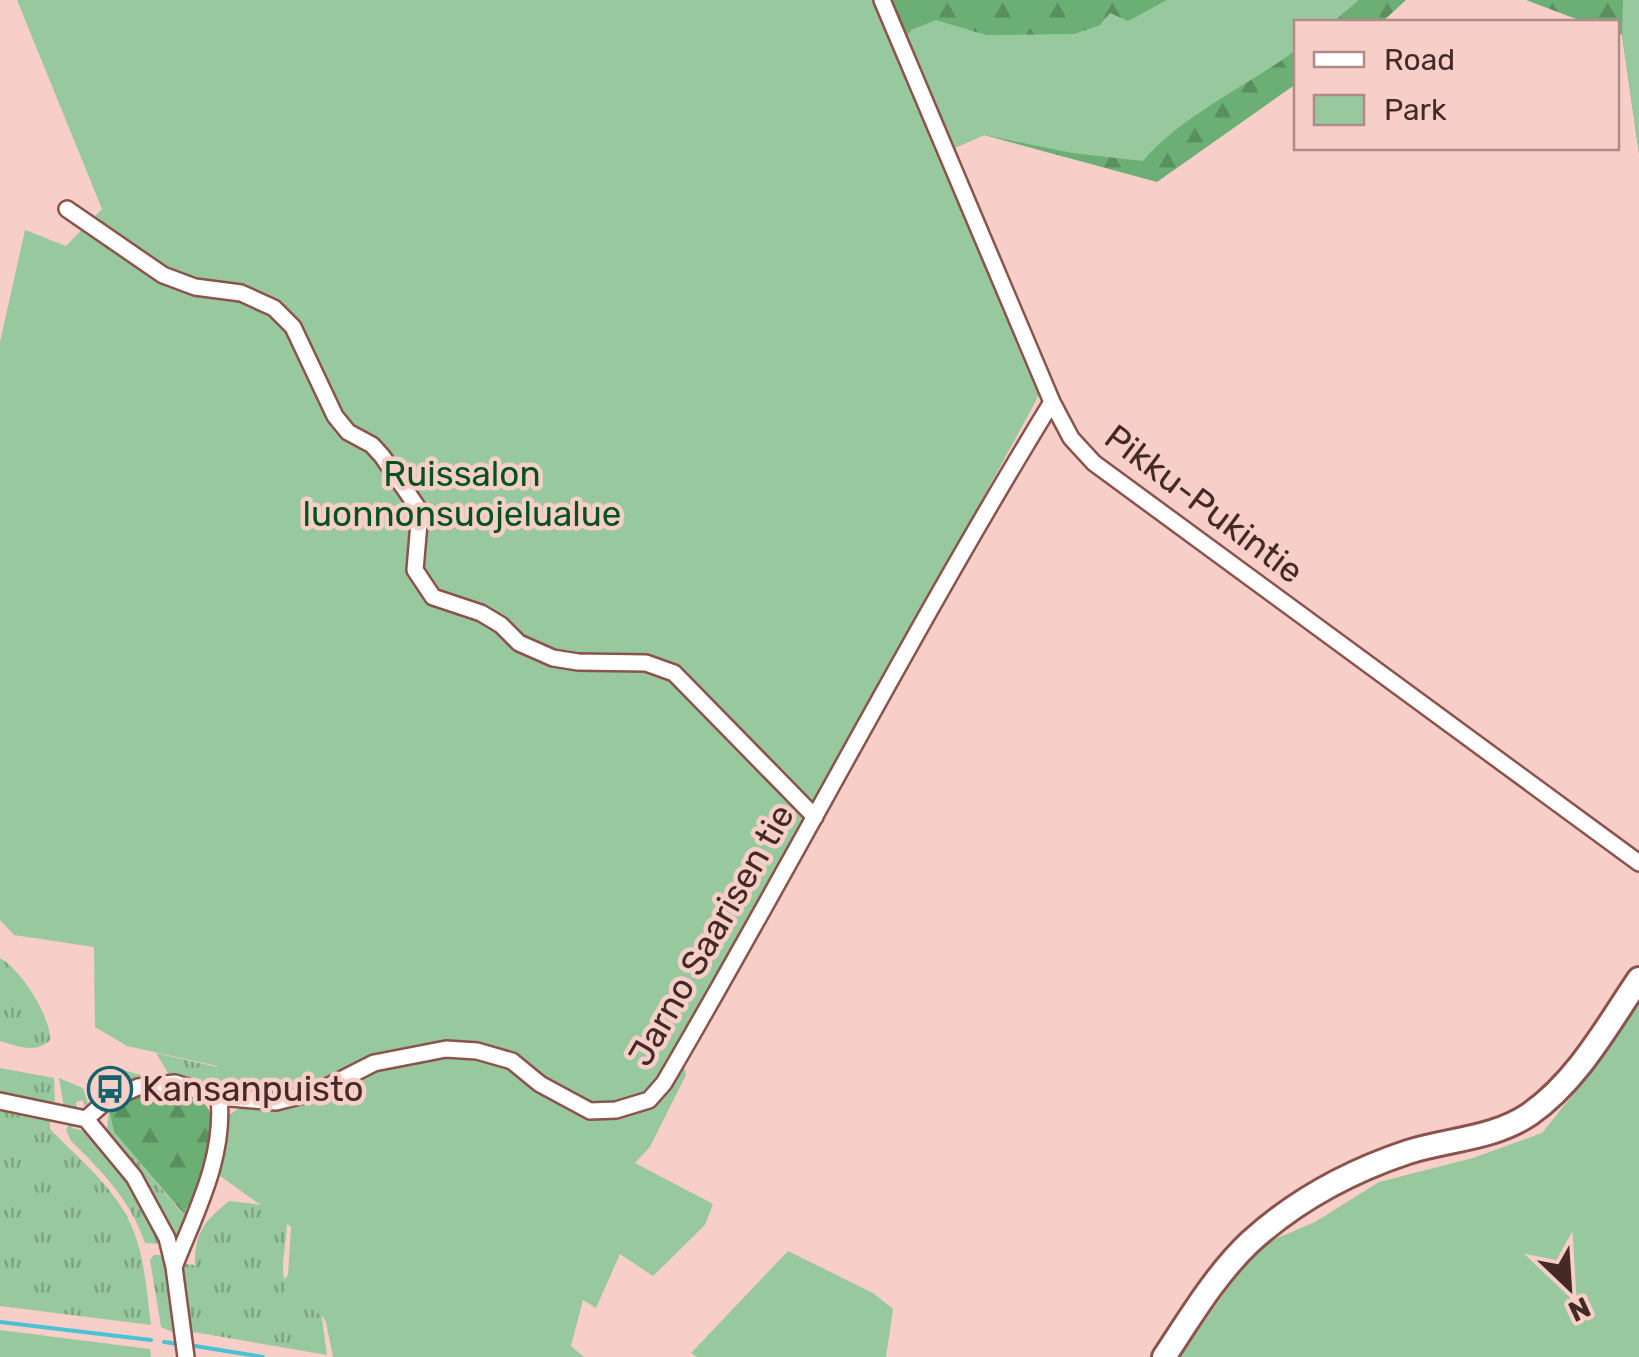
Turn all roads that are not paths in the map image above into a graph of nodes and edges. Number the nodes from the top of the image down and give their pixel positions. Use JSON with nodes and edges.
{"nodes":[{"id":1,"x":882,"y":0,"type":"edge"},
{"id":2,"x":67,"y":209,"type":"dead end"},
{"id":3,"x":1052,"y":402,"type":"junction"},
{"id":4,"x":816,"y":817,"type":"junction"},
{"id":5,"x":1639,"y":863,"type":"edge"},
{"id":6,"x":1639,"y":978,"type":"edge"},
{"id":7,"x":219,"y":1097,"type":"junction"},
{"id":8,"x":0,"y":1101,"type":"edge"},
{"id":9,"x":86,"y":1119,"type":"junction"},
{"id":10,"x":174,"y":1266,"type":"junction"},
{"id":11,"x":186,"y":1357,"type":"edge"},
{"id":12,"x":1164,"y":1357,"type":"edge"}],
"edges":[{"from":1,"to":3,"type":"street","name":"Pikku-Pukintie"},
{"from":2,"to":4,"type":"street"},
{"from":3,"to":4,"type":"street","name":"Jarno Saarisen tie"},
{"from":3,"to":5,"type":"street","name":"Pikku-Pukintie"},
{"from":4,"to":7,"type":"street","name":"Jarno Saarisen tie"},
{"from":6,"to":12,"type":"street"},
{"from":7,"to":9,"type":"street","name":"Jarno Saarisen tie"},
{"from":7,"to":10,"type":"street"},
{"from":8,"to":9,"type":"street"},
{"from":9,"to":10,"type":"street"},
{"from":10,"to":11,"type":"street"}]}
